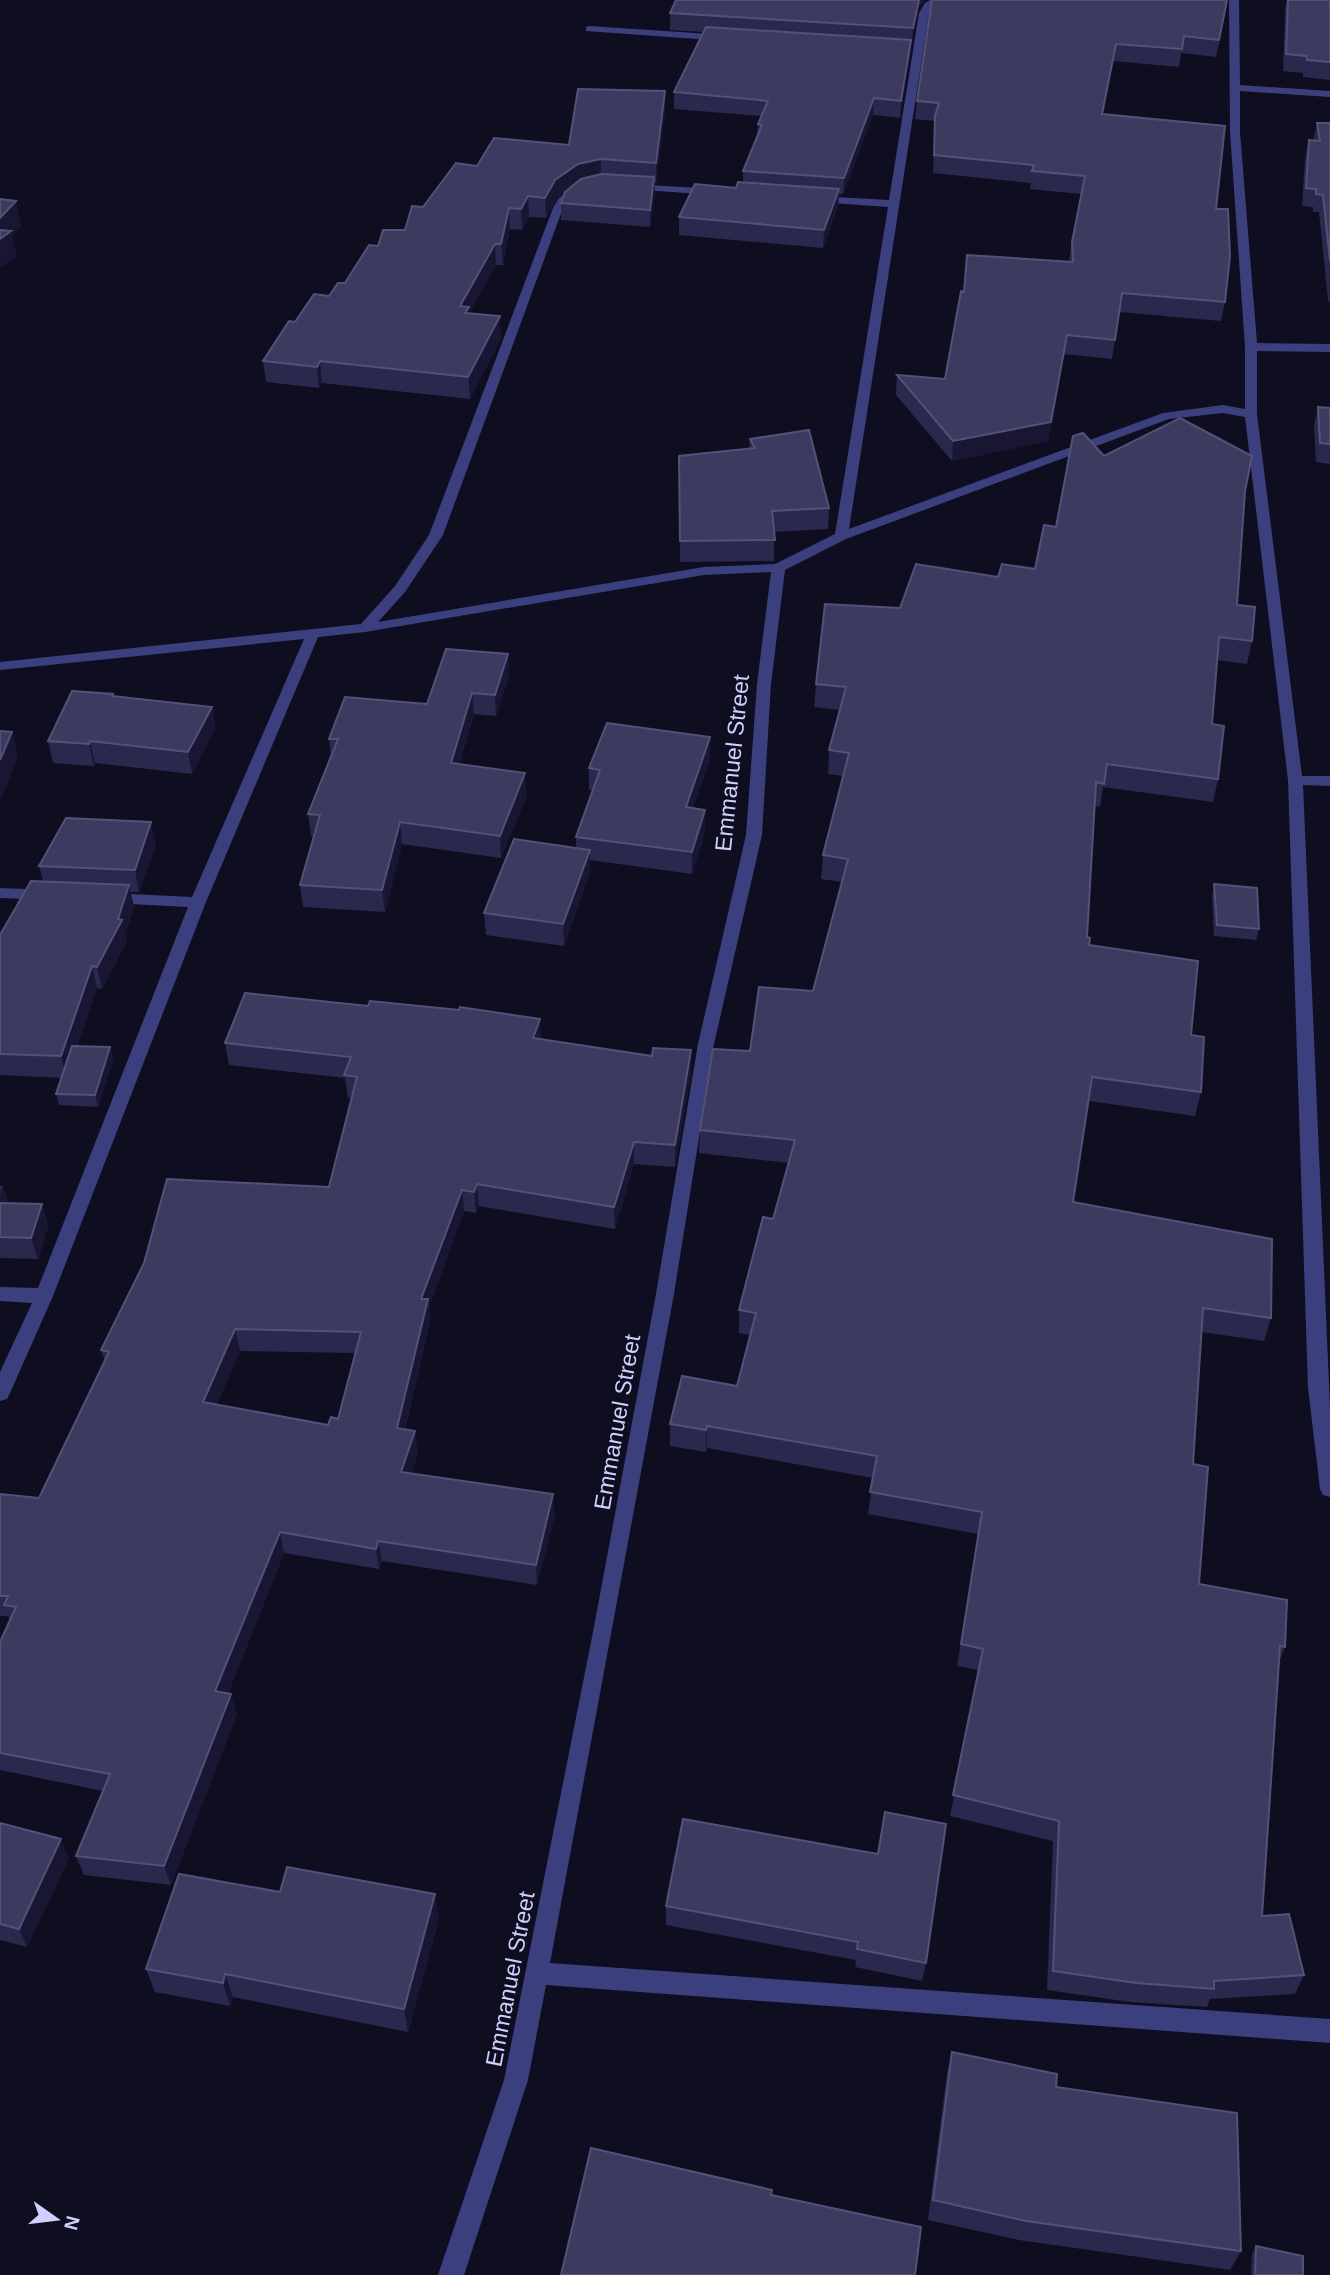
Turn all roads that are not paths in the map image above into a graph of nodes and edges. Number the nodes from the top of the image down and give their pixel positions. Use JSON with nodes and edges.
{"nodes":[{"id":1,"x":937,"y":0,"type":"edge"},
{"id":2,"x":1234,"y":0,"type":"edge"},
{"id":3,"x":589,"y":29,"type":"dead end"},
{"id":4,"x":740,"y":39,"type":"edge"},
{"id":5,"x":904,"y":50,"type":"edge"},
{"id":6,"x":918,"y":51,"type":"junction"},
{"id":7,"x":1235,"y":89,"type":"junction"},
{"id":8,"x":1330,"y":94,"type":"edge"},
{"id":9,"x":591,"y":186,"type":"edge"},
{"id":10,"x":615,"y":186,"type":"edge"},
{"id":11,"x":726,"y":193,"type":"edge"},
{"id":12,"x":810,"y":199,"type":"edge"},
{"id":13,"x":894,"y":204,"type":"junction"},
{"id":14,"x":1251,"y":347,"type":"junction"},
{"id":15,"x":1330,"y":348,"type":"edge"},
{"id":16,"x":1251,"y":414,"type":"junction"},
{"id":17,"x":841,"y":536,"type":"junction"},
{"id":18,"x":778,"y":568,"type":"junction"},
{"id":19,"x":365,"y":628,"type":"junction"},
{"id":20,"x":313,"y":633,"type":"junction"},
{"id":21,"x":0,"y":666,"type":"edge"},
{"id":22,"x":1295,"y":780,"type":"junction"},
{"id":23,"x":1330,"y":781,"type":"edge"},
{"id":24,"x":0,"y":892,"type":"edge"},
{"id":25,"x":66,"y":896,"type":"edge"},
{"id":26,"x":92,"y":897,"type":"edge"},
{"id":27,"x":198,"y":902,"type":"junction"},
{"id":28,"x":0,"y":1294,"type":"edge"},
{"id":29,"x":44,"y":1296,"type":"junction"},
{"id":30,"x":0,"y":1393,"type":"edge"},
{"id":31,"x":1330,"y":1489,"type":"edge"},
{"id":32,"x":537,"y":1973,"type":"junction"},
{"id":33,"x":1330,"y":2032,"type":"edge"},
{"id":34,"x":451,"y":2275,"type":"edge"}],
"edges":[{"from":1,"to":6,"type":"street"},
{"from":2,"to":7,"type":"street"},
{"from":3,"to":4,"type":"street"},
{"from":5,"to":6,"type":"street"},
{"from":6,"to":13,"type":"street"},
{"from":7,"to":8,"type":"street"},
{"from":7,"to":14,"type":"street"},
{"from":9,"to":19,"type":"street"},
{"from":10,"to":11,"type":"street"},
{"from":12,"to":13,"type":"street"},
{"from":13,"to":17,"type":"street"},
{"from":14,"to":15,"type":"street"},
{"from":14,"to":16,"type":"street"},
{"from":16,"to":17,"type":"street"},
{"from":16,"to":22,"type":"street"},
{"from":17,"to":18,"type":"street"},
{"from":18,"to":19,"type":"street"},
{"from":18,"to":32,"type":"street","name":"Emmanuel Street"},
{"from":19,"to":20,"type":"street"},
{"from":20,"to":21,"type":"street"},
{"from":20,"to":27,"type":"street"},
{"from":22,"to":23,"type":"street"},
{"from":22,"to":31,"type":"street"},
{"from":24,"to":25,"type":"street"},
{"from":26,"to":27,"type":"street"},
{"from":27,"to":29,"type":"street"},
{"from":28,"to":29,"type":"street"},
{"from":29,"to":30,"type":"street"},
{"from":32,"to":33,"type":"street"},
{"from":32,"to":34,"type":"street","name":"Emmanuel Street"}]}
